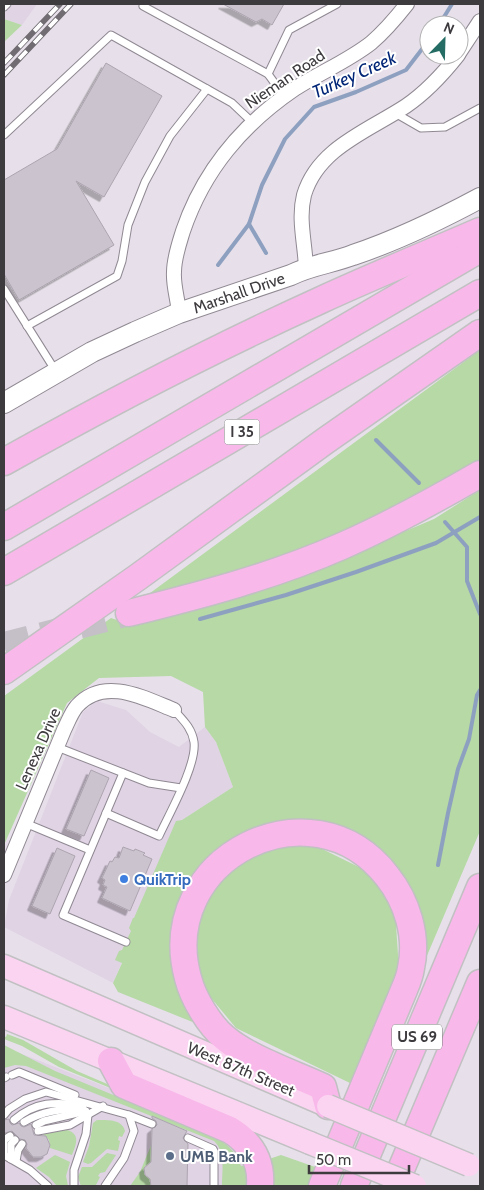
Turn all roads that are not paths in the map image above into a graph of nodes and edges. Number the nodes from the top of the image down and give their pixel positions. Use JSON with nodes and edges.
{"nodes":[{"id":1,"x":7,"y":4,"type":"edge"},
{"id":2,"x":144,"y":4,"type":"edge"},
{"id":3,"x":338,"y":4,"type":"edge"},
{"id":4,"x":407,"y":4,"type":"edge"},
{"id":5,"x":4,"y":7,"type":"edge"},
{"id":6,"x":480,"y":21,"type":"edge"},
{"id":7,"x":469,"y":38,"type":"edge"},
{"id":8,"x":449,"y":65,"type":"edge"},
{"id":9,"x":268,"y":74,"type":"junction"},
{"id":10,"x":207,"y":89,"type":"junction"},
{"id":11,"x":284,"y":96,"type":"junction"},
{"id":12,"x":480,"y":108,"type":"edge"},
{"id":13,"x":394,"y":113,"type":"junction"},
{"id":14,"x":252,"y":122,"type":"junction"},
{"id":15,"x":4,"y":135,"type":"edge"},
{"id":16,"x":480,"y":198,"type":"edge"},
{"id":17,"x":480,"y":230,"type":"edge"},
{"id":18,"x":480,"y":249,"type":"edge"},
{"id":19,"x":306,"y":268,"type":"junction"},
{"id":20,"x":4,"y":289,"type":"edge"},
{"id":21,"x":480,"y":293,"type":"edge"},
{"id":22,"x":179,"y":313,"type":"junction"},
{"id":23,"x":27,"y":326,"type":"junction"},
{"id":24,"x":480,"y":333,"type":"edge"},
{"id":25,"x":56,"y":373,"type":"junction"},
{"id":26,"x":4,"y":403,"type":"edge"},
{"id":27,"x":4,"y":462,"type":"edge"},
{"id":28,"x":480,"y":474,"type":"edge"},
{"id":29,"x":4,"y":527,"type":"edge"},
{"id":30,"x":4,"y":572,"type":"edge"},
{"id":31,"x":129,"y":614,"type":"tunnel mouth"},
{"id":32,"x":4,"y":671,"type":"edge"},
{"id":33,"x":174,"y":710,"type":"joint"},
{"id":34,"x":57,"y":747,"type":"junction"},
{"id":35,"x":123,"y":773,"type":"junction"},
{"id":36,"x":181,"y":788,"type":"junction"},
{"id":37,"x":106,"y":813,"type":"junction"},
{"id":38,"x":25,"y":823,"type":"junction"},
{"id":39,"x":90,"y":850,"type":"junction"},
{"id":40,"x":4,"y":875,"type":"edge"},
{"id":41,"x":480,"y":887,"type":"edge"},
{"id":42,"x":126,"y":942,"type":"dead end"},
{"id":43,"x":4,"y":966,"type":"edge"},
{"id":44,"x":480,"y":983,"type":"edge"},
{"id":45,"x":4,"y":1017,"type":"edge"},
{"id":46,"x":111,"y":1061,"type":"junction"},
{"id":47,"x":7,"y":1077,"type":"edge"},
{"id":48,"x":103,"y":1106,"type":"junction"},
{"id":49,"x":328,"y":1106,"type":"junction"},
{"id":50,"x":4,"y":1115,"type":"edge"},
{"id":51,"x":88,"y":1115,"type":"junction"},
{"id":52,"x":130,"y":1115,"type":"junction"},
{"id":53,"x":14,"y":1120,"type":"dead end"},
{"id":54,"x":24,"y":1122,"type":"dead end"},
{"id":55,"x":152,"y":1124,"type":"dead end"},
{"id":56,"x":188,"y":1138,"type":"dead end"},
{"id":57,"x":9,"y":1158,"type":"edge"},
{"id":58,"x":475,"y":1167,"type":"edge"},
{"id":59,"x":48,"y":1186,"type":"edge"},
{"id":60,"x":74,"y":1186,"type":"edge"},
{"id":61,"x":105,"y":1186,"type":"edge"},
{"id":62,"x":214,"y":1186,"type":"edge"},
{"id":63,"x":260,"y":1186,"type":"edge"},
{"id":64,"x":322,"y":1186,"type":"edge"},
{"id":65,"x":354,"y":1186,"type":"edge"},
{"id":66,"x":394,"y":1186,"type":"edge"},
{"id":67,"x":415,"y":1186,"type":"edge"}],
"edges":[{"from":1,"to":5,"type":"lane"},
{"from":2,"to":9,"type":"lane"},
{"from":3,"to":9,"type":"lane"},
{"from":4,"to":11,"type":"street","name":"Nieman Road"},
{"from":6,"to":7,"type":"street"},
{"from":8,"to":13,"type":"street"},
{"from":9,"to":11,"type":"lane"},
{"from":10,"to":14,"type":"lane"},
{"from":10,"to":15,"type":"lane"},
{"from":10,"to":23,"type":"lane"},
{"from":11,"to":14,"type":"street","name":"Nieman Road"},
{"from":12,"to":13,"type":"lane"},
{"from":13,"to":19,"type":"street"},
{"from":14,"to":22,"type":"street","name":"Nieman Road"},
{"from":16,"to":19,"type":"street","name":"Marshall Drive"},
{"from":17,"to":27,"type":"highway"},
{"from":18,"to":29,"type":"highway","number":"I 35"},
{"from":19,"to":22,"type":"street","name":"Marshall Drive"},
{"from":20,"to":23,"type":"lane"},
{"from":21,"to":30,"type":"highway","number":"I 35"},
{"from":22,"to":25,"type":"street","name":"Marshall Drive"},
{"from":23,"to":25,"type":"lane"},
{"from":24,"to":32,"type":"highway"},
{"from":25,"to":26,"type":"street","name":"Marshall Drive"},
{"from":28,"to":31,"type":"highway"},
{"from":33,"to":34,"type":"street","name":"Lenexa Drive"},
{"from":33,"to":36,"type":"lane"},
{"from":34,"to":35,"type":"lane"},
{"from":34,"to":38,"type":"street","name":"Lenexa Drive"},
{"from":35,"to":36,"type":"lane"},
{"from":35,"to":37,"type":"lane"},
{"from":36,"to":37,"type":"lane"},
{"from":37,"to":39,"type":"lane"},
{"from":38,"to":39,"type":"lane"},
{"from":38,"to":40,"type":"street","name":"Lenexa Drive"},
{"from":39,"to":42,"type":"lane"},
{"from":41,"to":65,"type":"highway","number":"US 69"},
{"from":43,"to":49,"type":"main road","name":"West 87th Street"},
{"from":44,"to":66,"type":"highway","number":"US 69"},
{"from":45,"to":46,"type":"main road"},
{"from":46,"to":63,"type":"highway"},
{"from":46,"to":67,"type":"main road","bridge":true},
{"from":47,"to":48,"type":"lane"},
{"from":48,"to":50,"type":"lane"},
{"from":48,"to":51,"type":"lane"},
{"from":48,"to":51,"type":"lane"},
{"from":48,"to":52,"type":"lane"},
{"from":48,"to":53,"type":"lane"},
{"from":48,"to":54,"type":"lane"},
{"from":49,"to":58,"type":"main road","name":"West 87th Street","bridge":true},
{"from":49,"to":64,"type":"highway"},
{"from":51,"to":60,"type":"lane"},
{"from":52,"to":55,"type":"lane"},
{"from":52,"to":61,"type":"lane"},
{"from":56,"to":62,"type":"lane"},
{"from":57,"to":57,"type":"lane"},
{"from":57,"to":59,"type":"lane"}]}
